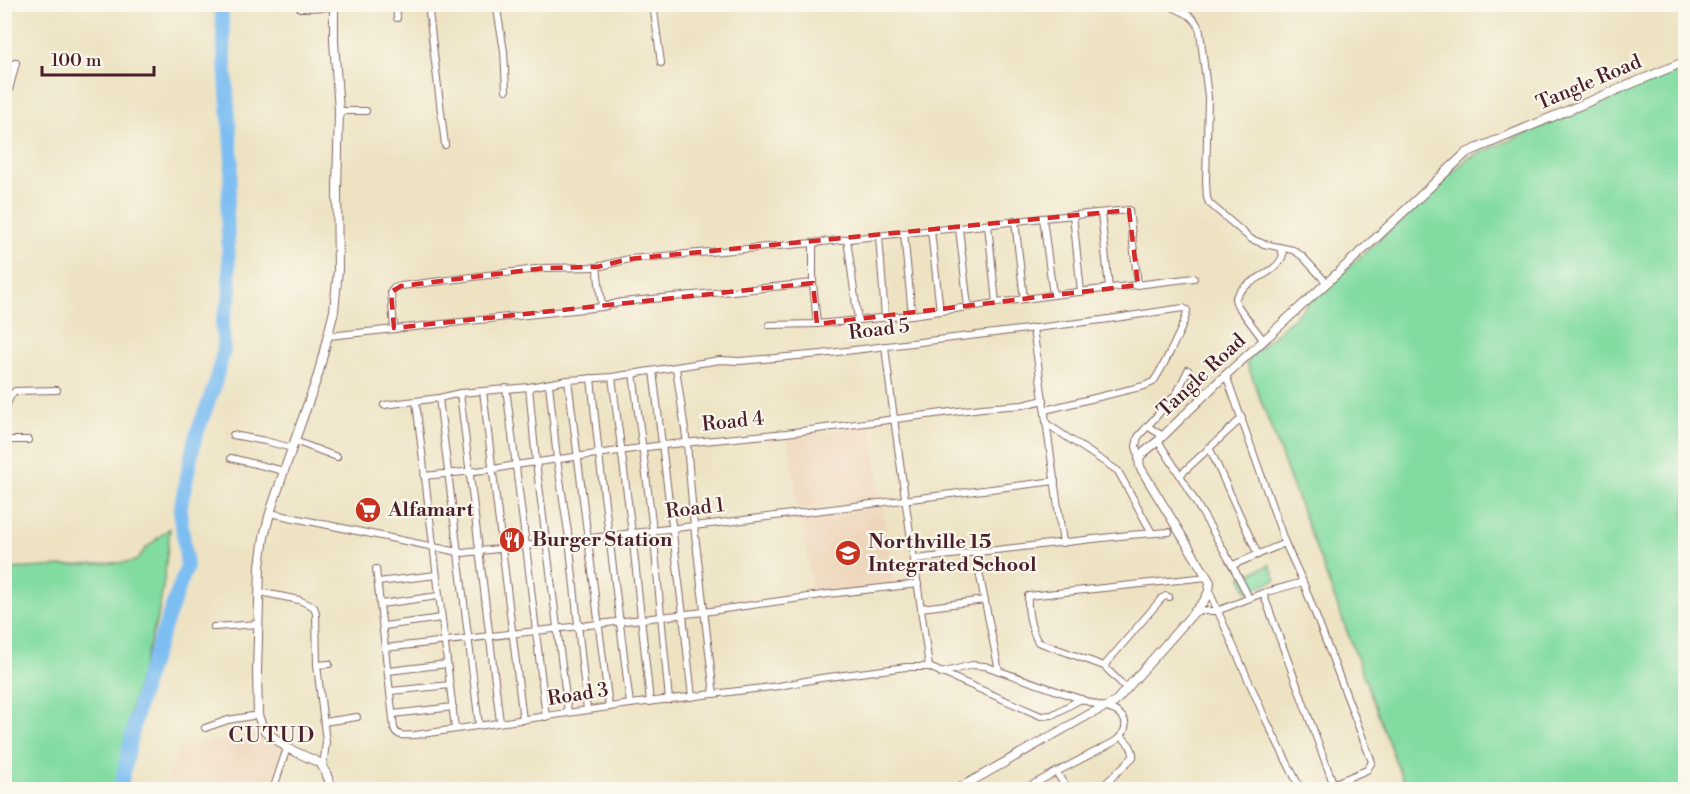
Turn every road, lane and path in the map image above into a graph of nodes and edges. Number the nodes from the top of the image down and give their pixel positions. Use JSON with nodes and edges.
{"nodes":[{"id":1,"x":396,"y":4,"type":"edge"},
{"id":2,"x":428,"y":4,"type":"edge"},
{"id":3,"x":496,"y":4,"type":"edge"},
{"id":4,"x":653,"y":4,"type":"edge"},
{"id":5,"x":1166,"y":4,"type":"edge"},
{"id":6,"x":334,"y":6,"type":"edge"},
{"id":7,"x":300,"y":8,"type":"dead end"},
{"id":8,"x":397,"y":18,"type":"dead end"},
{"id":9,"x":1686,"y":61,"type":"edge"},
{"id":10,"x":661,"y":63,"type":"dead end"},
{"id":11,"x":4,"y":66,"type":"edge"},
{"id":12,"x":506,"y":90,"type":"dead end"},
{"id":13,"x":4,"y":110,"type":"edge"},
{"id":14,"x":339,"y":111,"type":"junction"},
{"id":15,"x":366,"y":111,"type":"dead end"},
{"id":16,"x":445,"y":145,"type":"dead end"},
{"id":17,"x":1101,"y":213,"type":"junction"},
{"id":18,"x":1073,"y":215,"type":"junction"},
{"id":19,"x":1043,"y":218,"type":"junction"},
{"id":20,"x":1015,"y":221,"type":"junction"},
{"id":21,"x":988,"y":225,"type":"junction"},
{"id":22,"x":959,"y":228,"type":"junction"},
{"id":23,"x":931,"y":231,"type":"junction"},
{"id":24,"x":904,"y":233,"type":"junction"},
{"id":25,"x":879,"y":236,"type":"junction"},
{"id":26,"x":847,"y":239,"type":"junction"},
{"id":27,"x":813,"y":243,"type":"junction"},
{"id":28,"x":1279,"y":247,"type":"junction"},
{"id":29,"x":597,"y":267,"type":"junction"},
{"id":30,"x":1194,"y":278,"type":"dead end"},
{"id":31,"x":813,"y":283,"type":"junction"},
{"id":32,"x":1327,"y":283,"type":"junction"},
{"id":33,"x":1138,"y":285,"type":"junction"},
{"id":34,"x":1109,"y":288,"type":"junction"},
{"id":35,"x":1081,"y":292,"type":"junction"},
{"id":36,"x":1053,"y":295,"type":"junction"},
{"id":37,"x":1024,"y":299,"type":"junction"},
{"id":38,"x":996,"y":303,"type":"junction"},
{"id":39,"x":602,"y":307,"type":"junction"},
{"id":40,"x":968,"y":307,"type":"junction"},
{"id":41,"x":940,"y":311,"type":"junction"},
{"id":42,"x":912,"y":315,"type":"junction"},
{"id":43,"x":885,"y":316,"type":"junction"},
{"id":44,"x":858,"y":320,"type":"junction"},
{"id":45,"x":817,"y":324,"type":"junction"},
{"id":46,"x":770,"y":325,"type":"dead end"},
{"id":47,"x":394,"y":328,"type":"junction"},
{"id":48,"x":1033,"y":328,"type":"junction"},
{"id":49,"x":329,"y":336,"type":"junction"},
{"id":50,"x":1264,"y":341,"type":"junction"},
{"id":51,"x":885,"y":346,"type":"junction"},
{"id":52,"x":676,"y":368,"type":"junction"},
{"id":53,"x":1188,"y":370,"type":"dead end"},
{"id":54,"x":653,"y":371,"type":"junction"},
{"id":55,"x":633,"y":373,"type":"junction"},
{"id":56,"x":1226,"y":375,"type":"junction"},
{"id":57,"x":612,"y":377,"type":"junction"},
{"id":58,"x":591,"y":378,"type":"junction"},
{"id":59,"x":568,"y":380,"type":"junction"},
{"id":60,"x":549,"y":384,"type":"junction"},
{"id":61,"x":529,"y":387,"type":"junction"},
{"id":62,"x":506,"y":388,"type":"junction"},
{"id":63,"x":57,"y":390,"type":"dead end"},
{"id":64,"x":483,"y":391,"type":"junction"},
{"id":65,"x":460,"y":393,"type":"junction"},
{"id":66,"x":439,"y":398,"type":"junction"},
{"id":67,"x":1044,"y":400,"type":"junction"},
{"id":68,"x":416,"y":402,"type":"junction"},
{"id":69,"x":384,"y":405,"type":"dead end"},
{"id":70,"x":1045,"y":410,"type":"junction"},
{"id":71,"x":4,"y":411,"type":"edge"},
{"id":72,"x":1242,"y":418,"type":"junction"},
{"id":73,"x":893,"y":419,"type":"junction"},
{"id":74,"x":1047,"y":424,"type":"junction"},
{"id":75,"x":1147,"y":426,"type":"junction"},
{"id":76,"x":233,"y":435,"type":"dead end"},
{"id":77,"x":1161,"y":438,"type":"junction"},
{"id":78,"x":4,"y":440,"type":"edge"},
{"id":79,"x":28,"y":440,"type":"dead end"},
{"id":80,"x":687,"y":444,"type":"junction"},
{"id":81,"x":294,"y":445,"type":"junction"},
{"id":82,"x":663,"y":445,"type":"junction"},
{"id":83,"x":1209,"y":447,"type":"junction"},
{"id":84,"x":642,"y":448,"type":"junction"},
{"id":85,"x":621,"y":452,"type":"junction"},
{"id":86,"x":599,"y":455,"type":"junction"},
{"id":87,"x":337,"y":457,"type":"dead end"},
{"id":88,"x":578,"y":457,"type":"junction"},
{"id":89,"x":231,"y":458,"type":"dead end"},
{"id":90,"x":557,"y":459,"type":"junction"},
{"id":91,"x":1139,"y":459,"type":"junction"},
{"id":92,"x":536,"y":462,"type":"junction"},
{"id":93,"x":515,"y":465,"type":"junction"},
{"id":94,"x":494,"y":469,"type":"junction"},
{"id":95,"x":284,"y":471,"type":"junction"},
{"id":96,"x":469,"y":471,"type":"junction"},
{"id":97,"x":447,"y":473,"type":"junction"},
{"id":98,"x":1180,"y":475,"type":"junction"},
{"id":99,"x":424,"y":476,"type":"junction"},
{"id":100,"x":1055,"y":481,"type":"junction"},
{"id":101,"x":905,"y":501,"type":"junction"},
{"id":102,"x":270,"y":513,"type":"junction"},
{"id":103,"x":694,"y":526,"type":"junction"},
{"id":104,"x":672,"y":528,"type":"junction"},
{"id":105,"x":653,"y":530,"type":"junction"},
{"id":106,"x":632,"y":532,"type":"junction"},
{"id":107,"x":1169,"y":532,"type":"dead end"},
{"id":108,"x":1152,"y":533,"type":"junction"},
{"id":109,"x":609,"y":535,"type":"junction"},
{"id":110,"x":588,"y":537,"type":"junction"},
{"id":111,"x":569,"y":539,"type":"junction"},
{"id":112,"x":546,"y":543,"type":"junction"},
{"id":113,"x":1063,"y":543,"type":"junction"},
{"id":114,"x":1285,"y":543,"type":"junction"},
{"id":115,"x":526,"y":546,"type":"junction"},
{"id":116,"x":433,"y":547,"type":"junction"},
{"id":117,"x":502,"y":548,"type":"junction"},
{"id":118,"x":457,"y":551,"type":"junction"},
{"id":119,"x":478,"y":551,"type":"junction"},
{"id":120,"x":975,"y":552,"type":"junction"},
{"id":121,"x":1258,"y":555,"type":"junction"},
{"id":122,"x":915,"y":559,"type":"junction"},
{"id":123,"x":1233,"y":565,"type":"junction"},
{"id":124,"x":376,"y":569,"type":"dead end"},
{"id":125,"x":436,"y":575,"type":"junction"},
{"id":126,"x":1207,"y":577,"type":"junction"},
{"id":127,"x":378,"y":582,"type":"junction"},
{"id":128,"x":1303,"y":582,"type":"junction"},
{"id":129,"x":918,"y":584,"type":"junction"},
{"id":130,"x":1209,"y":591,"type":"junction"},
{"id":131,"x":260,"y":592,"type":"junction"},
{"id":132,"x":1263,"y":593,"type":"junction"},
{"id":133,"x":438,"y":596,"type":"junction"},
{"id":134,"x":1169,"y":597,"type":"dead end"},
{"id":135,"x":1249,"y":598,"type":"junction"},
{"id":136,"x":985,"y":600,"type":"junction"},
{"id":137,"x":381,"y":604,"type":"junction"},
{"id":138,"x":921,"y":608,"type":"junction"},
{"id":139,"x":1217,"y":610,"type":"junction"},
{"id":140,"x":1196,"y":611,"type":"junction"},
{"id":141,"x":704,"y":612,"type":"junction"},
{"id":142,"x":683,"y":615,"type":"junction"},
{"id":143,"x":661,"y":617,"type":"junction"},
{"id":144,"x":441,"y":618,"type":"junction"},
{"id":145,"x":641,"y":620,"type":"junction"},
{"id":146,"x":620,"y":622,"type":"junction"},
{"id":147,"x":258,"y":624,"type":"junction"},
{"id":148,"x":599,"y":624,"type":"junction"},
{"id":149,"x":384,"y":626,"type":"junction"},
{"id":150,"x":578,"y":626,"type":"junction"},
{"id":151,"x":214,"y":627,"type":"dead end"},
{"id":152,"x":557,"y":629,"type":"junction"},
{"id":153,"x":536,"y":632,"type":"junction"},
{"id":154,"x":513,"y":634,"type":"junction"},
{"id":155,"x":490,"y":636,"type":"junction"},
{"id":156,"x":469,"y":639,"type":"junction"},
{"id":157,"x":445,"y":641,"type":"junction"},
{"id":158,"x":385,"y":648,"type":"junction"},
{"id":159,"x":329,"y":664,"type":"dead end"},
{"id":160,"x":447,"y":664,"type":"junction"},
{"id":161,"x":317,"y":665,"type":"junction"},
{"id":162,"x":1104,"y":666,"type":"junction"},
{"id":163,"x":929,"y":668,"type":"junction"},
{"id":164,"x":389,"y":671,"type":"junction"},
{"id":165,"x":999,"y":671,"type":"junction"},
{"id":166,"x":940,"y":673,"type":"junction"},
{"id":167,"x":450,"y":685,"type":"junction"},
{"id":168,"x":1127,"y":689,"type":"junction"},
{"id":169,"x":391,"y":691,"type":"junction"},
{"id":170,"x":714,"y":694,"type":"junction"},
{"id":171,"x":692,"y":697,"type":"junction"},
{"id":172,"x":1081,"y":699,"type":"junction"},
{"id":173,"x":669,"y":700,"type":"junction"},
{"id":174,"x":650,"y":702,"type":"junction"},
{"id":175,"x":630,"y":704,"type":"junction"},
{"id":176,"x":453,"y":707,"type":"junction"},
{"id":177,"x":609,"y":707,"type":"junction"},
{"id":178,"x":1104,"y":708,"type":"junction"},
{"id":179,"x":587,"y":710,"type":"junction"},
{"id":180,"x":568,"y":713,"type":"junction"},
{"id":181,"x":393,"y":714,"type":"junction"},
{"id":182,"x":258,"y":715,"type":"junction"},
{"id":183,"x":357,"y":717,"type":"dead end"},
{"id":184,"x":546,"y":717,"type":"junction"},
{"id":185,"x":523,"y":720,"type":"junction"},
{"id":186,"x":324,"y":722,"type":"junction"},
{"id":187,"x":500,"y":722,"type":"junction"},
{"id":188,"x":479,"y":725,"type":"junction"},
{"id":189,"x":205,"y":728,"type":"dead end"},
{"id":190,"x":455,"y":728,"type":"junction"},
{"id":191,"x":1121,"y":736,"type":"junction"},
{"id":192,"x":287,"y":748,"type":"junction"},
{"id":193,"x":323,"y":767,"type":"junction"},
{"id":194,"x":1056,"y":771,"type":"junction"},
{"id":195,"x":1334,"y":783,"type":"junction"},
{"id":196,"x":273,"y":789,"type":"edge"},
{"id":197,"x":333,"y":789,"type":"edge"},
{"id":198,"x":956,"y":789,"type":"edge"},
{"id":199,"x":1022,"y":789,"type":"edge"},
{"id":200,"x":1068,"y":789,"type":"edge"},
{"id":201,"x":1099,"y":789,"type":"edge"},
{"id":202,"x":1301,"y":789,"type":"edge"},
{"id":203,"x":1318,"y":789,"type":"edge"}],
"edges":[{"from":1,"to":8,"type":"street"},
{"from":2,"to":16,"type":"street"},
{"from":3,"to":12,"type":"street"},
{"from":4,"to":10,"type":"street"},
{"from":5,"to":28,"type":"street"},
{"from":6,"to":7,"type":"street"},
{"from":6,"to":14,"type":"street"},
{"from":9,"to":32,"type":"street","name":"Tangle Road"},
{"from":11,"to":13,"type":"street"},
{"from":14,"to":15,"type":"street"},
{"from":14,"to":49,"type":"street"},
{"from":17,"to":18,"type":"street"},
{"from":17,"to":33,"type":"street"},
{"from":17,"to":34,"type":"street"},
{"from":18,"to":19,"type":"street"},
{"from":18,"to":35,"type":"street"},
{"from":19,"to":20,"type":"street"},
{"from":19,"to":36,"type":"street"},
{"from":20,"to":21,"type":"street"},
{"from":20,"to":37,"type":"street"},
{"from":21,"to":22,"type":"street"},
{"from":21,"to":38,"type":"street"},
{"from":22,"to":23,"type":"street"},
{"from":22,"to":40,"type":"street"},
{"from":23,"to":24,"type":"street"},
{"from":23,"to":41,"type":"street"},
{"from":24,"to":25,"type":"street"},
{"from":24,"to":42,"type":"street"},
{"from":25,"to":26,"type":"street"},
{"from":25,"to":43,"type":"street"},
{"from":26,"to":27,"type":"street"},
{"from":26,"to":44,"type":"street"},
{"from":27,"to":29,"type":"street"},
{"from":27,"to":31,"type":"street"},
{"from":28,"to":32,"type":"street"},
{"from":28,"to":50,"type":"street"},
{"from":29,"to":39,"type":"street"},
{"from":29,"to":47,"type":"street"},
{"from":30,"to":33,"type":"street"},
{"from":31,"to":39,"type":"street"},
{"from":31,"to":45,"type":"street"},
{"from":32,"to":50,"type":"street","name":"Tangle Road"},
{"from":33,"to":34,"type":"street"},
{"from":34,"to":35,"type":"street"},
{"from":35,"to":36,"type":"street"},
{"from":36,"to":37,"type":"street"},
{"from":37,"to":38,"type":"street"},
{"from":38,"to":40,"type":"street"},
{"from":39,"to":47,"type":"street"},
{"from":40,"to":41,"type":"street"},
{"from":41,"to":42,"type":"street"},
{"from":42,"to":43,"type":"street"},
{"from":43,"to":44,"type":"street"},
{"from":44,"to":45,"type":"street"},
{"from":45,"to":46,"type":"street"},
{"from":47,"to":49,"type":"street"},
{"from":48,"to":51,"type":"street","name":"Road 5"},
{"from":48,"to":67,"type":"street"},
{"from":48,"to":70,"type":"street","name":"Road 5"},
{"from":49,"to":81,"type":"street"},
{"from":50,"to":56,"type":"street","name":"Tangle Road"},
{"from":51,"to":52,"type":"street","name":"Road 5"},
{"from":51,"to":73,"type":"street"},
{"from":52,"to":54,"type":"street","name":"Road 5"},
{"from":52,"to":80,"type":"street"},
{"from":53,"to":75,"type":"street"},
{"from":54,"to":55,"type":"street","name":"Road 5"},
{"from":54,"to":82,"type":"street"},
{"from":55,"to":57,"type":"street","name":"Road 5"},
{"from":55,"to":84,"type":"street"},
{"from":56,"to":72,"type":"street"},
{"from":56,"to":77,"type":"street","name":"Tangle Road"},
{"from":57,"to":58,"type":"street","name":"Road 5"},
{"from":57,"to":85,"type":"street"},
{"from":58,"to":59,"type":"street","name":"Road 5"},
{"from":58,"to":86,"type":"street"},
{"from":59,"to":60,"type":"street","name":"Road 5"},
{"from":59,"to":88,"type":"street"},
{"from":60,"to":61,"type":"street","name":"Road 5"},
{"from":60,"to":90,"type":"street"},
{"from":61,"to":62,"type":"street","name":"Road 5"},
{"from":61,"to":92,"type":"street"},
{"from":62,"to":64,"type":"street","name":"Road 5"},
{"from":62,"to":93,"type":"street"},
{"from":63,"to":71,"type":"street"},
{"from":64,"to":65,"type":"street","name":"Road 5"},
{"from":64,"to":94,"type":"street"},
{"from":65,"to":66,"type":"street","name":"Road 5"},
{"from":65,"to":96,"type":"street"},
{"from":66,"to":68,"type":"street","name":"Road 5"},
{"from":66,"to":97,"type":"street"},
{"from":67,"to":70,"type":"street"},
{"from":67,"to":73,"type":"street","name":"Road 4"},
{"from":68,"to":69,"type":"street","name":"Road 5"},
{"from":68,"to":99,"type":"street"},
{"from":70,"to":74,"type":"street"},
{"from":72,"to":83,"type":"street"},
{"from":72,"to":114,"type":"street"},
{"from":73,"to":80,"type":"street","name":"Road 4"},
{"from":73,"to":101,"type":"street"},
{"from":74,"to":100,"type":"street"},
{"from":74,"to":108,"type":"street"},
{"from":75,"to":77,"type":"street"},
{"from":75,"to":91,"type":"street"},
{"from":76,"to":81,"type":"street"},
{"from":77,"to":91,"type":"street","name":"Tangle Road"},
{"from":77,"to":98,"type":"street"},
{"from":78,"to":79,"type":"street"},
{"from":80,"to":82,"type":"street","name":"Road 4"},
{"from":80,"to":103,"type":"street"},
{"from":81,"to":87,"type":"street"},
{"from":81,"to":95,"type":"street"},
{"from":82,"to":84,"type":"street","name":"Road 4"},
{"from":82,"to":104,"type":"street"},
{"from":83,"to":98,"type":"street"},
{"from":83,"to":121,"type":"street"},
{"from":84,"to":85,"type":"street","name":"Road 4"},
{"from":84,"to":105,"type":"street"},
{"from":85,"to":86,"type":"street","name":"Road 4"},
{"from":85,"to":106,"type":"street"},
{"from":86,"to":88,"type":"street","name":"Road 4"},
{"from":86,"to":109,"type":"street"},
{"from":88,"to":90,"type":"street","name":"Road 4"},
{"from":88,"to":110,"type":"street"},
{"from":89,"to":95,"type":"street"},
{"from":90,"to":92,"type":"street","name":"Road 4"},
{"from":90,"to":111,"type":"street"},
{"from":91,"to":126,"type":"street"},
{"from":92,"to":93,"type":"street","name":"Road 4"},
{"from":92,"to":112,"type":"street"},
{"from":93,"to":94,"type":"street","name":"Road 4"},
{"from":93,"to":115,"type":"street"},
{"from":94,"to":96,"type":"street","name":"Road 4"},
{"from":94,"to":117,"type":"street"},
{"from":95,"to":102,"type":"street"},
{"from":96,"to":97,"type":"street","name":"Road 4"},
{"from":96,"to":119,"type":"street"},
{"from":97,"to":99,"type":"street","name":"Road 4"},
{"from":97,"to":118,"type":"street"},
{"from":98,"to":123,"type":"street"},
{"from":99,"to":116,"type":"street"},
{"from":100,"to":101,"type":"street","name":"Road 1"},
{"from":100,"to":113,"type":"street"},
{"from":101,"to":103,"type":"street","name":"Road 1"},
{"from":101,"to":122,"type":"street"},
{"from":102,"to":116,"type":"street","name":"Road 1"},
{"from":102,"to":131,"type":"street"},
{"from":103,"to":104,"type":"street","name":"Road 1"},
{"from":103,"to":141,"type":"street"},
{"from":104,"to":105,"type":"street","name":"Road 1"},
{"from":104,"to":142,"type":"street"},
{"from":105,"to":106,"type":"street","name":"Road 1"},
{"from":105,"to":143,"type":"street"},
{"from":106,"to":109,"type":"street","name":"Road 1"},
{"from":106,"to":145,"type":"street"},
{"from":107,"to":108,"type":"street"},
{"from":108,"to":113,"type":"street"},
{"from":109,"to":110,"type":"street","name":"Road 1"},
{"from":109,"to":146,"type":"street"},
{"from":110,"to":111,"type":"street","name":"Road 1"},
{"from":110,"to":148,"type":"street"},
{"from":111,"to":112,"type":"street","name":"Road 1"},
{"from":111,"to":150,"type":"street"},
{"from":112,"to":115,"type":"street","name":"Road 1"},
{"from":112,"to":152,"type":"street"},
{"from":113,"to":120,"type":"street"},
{"from":114,"to":121,"type":"street"},
{"from":114,"to":128,"type":"street"},
{"from":115,"to":117,"type":"street","name":"Road 1"},
{"from":115,"to":153,"type":"street"},
{"from":116,"to":118,"type":"street","name":"Road 1"},
{"from":116,"to":125,"type":"street"},
{"from":117,"to":119,"type":"street","name":"Road 1"},
{"from":117,"to":154,"type":"street"},
{"from":118,"to":119,"type":"street","name":"Road 1"},
{"from":118,"to":156,"type":"street"},
{"from":119,"to":155,"type":"street"},
{"from":120,"to":122,"type":"street"},
{"from":120,"to":136,"type":"street"},
{"from":121,"to":123,"type":"street"},
{"from":122,"to":129,"type":"street"},
{"from":123,"to":135,"type":"street"},
{"from":124,"to":127,"type":"street","name":"Road 3"},
{"from":125,"to":127,"type":"street"},
{"from":125,"to":133,"type":"street"},
{"from":126,"to":130,"type":"street"},
{"from":126,"to":162,"type":"street"},
{"from":127,"to":137,"type":"street","name":"Road 3"},
{"from":128,"to":132,"type":"street"},
{"from":128,"to":195,"type":"street"},
{"from":129,"to":138,"type":"street"},
{"from":129,"to":141,"type":"street"},
{"from":130,"to":139,"type":"street"},
{"from":130,"to":140,"type":"street"},
{"from":131,"to":147,"type":"street"},
{"from":131,"to":161,"type":"street"},
{"from":132,"to":135,"type":"street"},
{"from":132,"to":195,"type":"street"},
{"from":133,"to":137,"type":"street"},
{"from":133,"to":144,"type":"street"},
{"from":134,"to":162,"type":"street"},
{"from":135,"to":139,"type":"street"},
{"from":136,"to":138,"type":"street"},
{"from":136,"to":165,"type":"street"},
{"from":137,"to":149,"type":"street","name":"Road 3"},
{"from":138,"to":163,"type":"street"},
{"from":139,"to":140,"type":"street"},
{"from":139,"to":202,"type":"street"},
{"from":140,"to":168,"type":"street"},
{"from":141,"to":142,"type":"street"},
{"from":141,"to":170,"type":"street"},
{"from":142,"to":143,"type":"street"},
{"from":142,"to":171,"type":"street"},
{"from":143,"to":145,"type":"street"},
{"from":143,"to":173,"type":"street"},
{"from":144,"to":149,"type":"street"},
{"from":144,"to":157,"type":"street"},
{"from":145,"to":146,"type":"street"},
{"from":145,"to":174,"type":"street"},
{"from":146,"to":148,"type":"street"},
{"from":146,"to":175,"type":"street"},
{"from":147,"to":151,"type":"street"},
{"from":147,"to":182,"type":"street"},
{"from":148,"to":150,"type":"street"},
{"from":148,"to":177,"type":"street"},
{"from":149,"to":158,"type":"street","name":"Road 3"},
{"from":150,"to":152,"type":"street"},
{"from":150,"to":179,"type":"street"},
{"from":152,"to":153,"type":"street"},
{"from":152,"to":180,"type":"street"},
{"from":153,"to":154,"type":"street"},
{"from":153,"to":184,"type":"street"},
{"from":154,"to":155,"type":"street"},
{"from":154,"to":185,"type":"street"},
{"from":155,"to":156,"type":"street"},
{"from":155,"to":187,"type":"street"},
{"from":156,"to":157,"type":"street"},
{"from":156,"to":188,"type":"street"},
{"from":157,"to":158,"type":"street"},
{"from":157,"to":160,"type":"street"},
{"from":158,"to":164,"type":"street","name":"Road 3"},
{"from":159,"to":161,"type":"street"},
{"from":160,"to":164,"type":"street"},
{"from":160,"to":167,"type":"street"},
{"from":161,"to":186,"type":"street"},
{"from":162,"to":168,"type":"street"},
{"from":163,"to":166,"type":"street"},
{"from":163,"to":170,"type":"street","name":"Road 3"},
{"from":164,"to":169,"type":"street","name":"Road 3"},
{"from":165,"to":166,"type":"street"},
{"from":165,"to":172,"type":"street"},
{"from":166,"to":172,"type":"street"},
{"from":167,"to":169,"type":"street"},
{"from":167,"to":176,"type":"street"},
{"from":168,"to":178,"type":"street"},
{"from":169,"to":181,"type":"street","name":"Road 3"},
{"from":170,"to":171,"type":"street","name":"Road 3"},
{"from":171,"to":173,"type":"street","name":"Road 3"},
{"from":172,"to":178,"type":"street"},
{"from":173,"to":174,"type":"street","name":"Road 3"},
{"from":174,"to":175,"type":"street","name":"Road 3"},
{"from":175,"to":177,"type":"street","name":"Road 3"},
{"from":176,"to":181,"type":"street"},
{"from":176,"to":190,"type":"street"},
{"from":177,"to":179,"type":"street","name":"Road 3"},
{"from":178,"to":191,"type":"street"},
{"from":178,"to":198,"type":"street"},
{"from":179,"to":180,"type":"street","name":"Road 3"},
{"from":180,"to":184,"type":"street","name":"Road 3"},
{"from":181,"to":190,"type":"street","name":"Road 3"},
{"from":182,"to":189,"type":"street"},
{"from":182,"to":192,"type":"street"},
{"from":183,"to":186,"type":"street"},
{"from":184,"to":185,"type":"street","name":"Road 3"},
{"from":185,"to":187,"type":"street","name":"Road 3"},
{"from":186,"to":193,"type":"street"},
{"from":187,"to":188,"type":"street","name":"Road 3"},
{"from":188,"to":190,"type":"street","name":"Road 3"},
{"from":191,"to":194,"type":"street"},
{"from":191,"to":201,"type":"street"},
{"from":192,"to":193,"type":"street"},
{"from":192,"to":196,"type":"street"},
{"from":193,"to":197,"type":"street"},
{"from":194,"to":199,"type":"street"},
{"from":194,"to":200,"type":"street"},
{"from":195,"to":203,"type":"street"}]}
